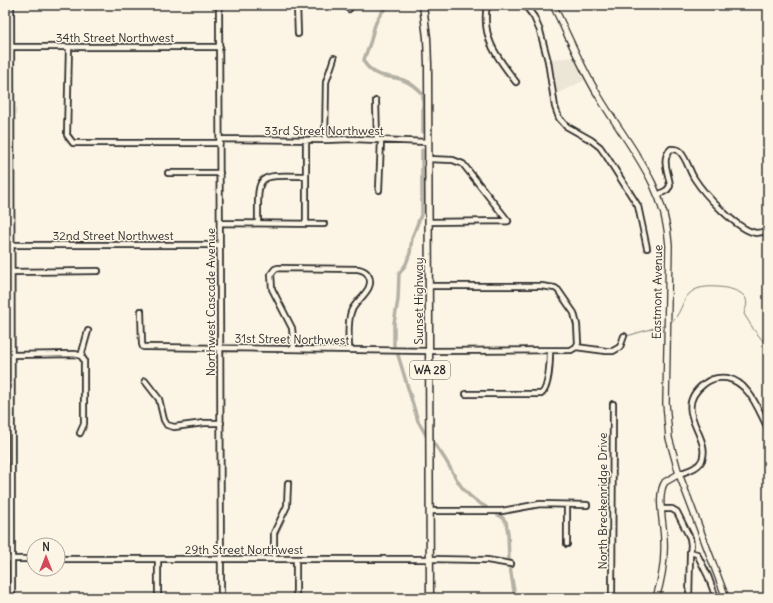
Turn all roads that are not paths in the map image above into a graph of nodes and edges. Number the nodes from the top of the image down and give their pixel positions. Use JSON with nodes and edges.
{"nodes":[{"id":1,"x":11,"y":5,"type":"edge"},
{"id":2,"x":219,"y":5,"type":"edge"},
{"id":3,"x":297,"y":5,"type":"edge"},
{"id":4,"x":423,"y":5,"type":"edge"},
{"id":5,"x":486,"y":5,"type":"edge"},
{"id":6,"x":525,"y":5,"type":"edge"},
{"id":7,"x":553,"y":5,"type":"edge"},
{"id":8,"x":298,"y":34,"type":"dead end"},
{"id":9,"x":11,"y":47,"type":"junction"},
{"id":10,"x":68,"y":47,"type":"junction"},
{"id":11,"x":220,"y":47,"type":"junction"},
{"id":12,"x":334,"y":58,"type":"dead end"},
{"id":13,"x":516,"y":82,"type":"dead end"},
{"id":14,"x":376,"y":101,"type":"dead end"},
{"id":15,"x":306,"y":140,"type":"junction"},
{"id":16,"x":325,"y":140,"type":"junction"},
{"id":17,"x":379,"y":140,"type":"junction"},
{"id":18,"x":220,"y":141,"type":"junction"},
{"id":19,"x":428,"y":142,"type":"junction"},
{"id":20,"x":428,"y":159,"type":"junction"},
{"id":21,"x":168,"y":173,"type":"dead end"},
{"id":22,"x":220,"y":173,"type":"junction"},
{"id":23,"x":306,"y":176,"type":"junction"},
{"id":24,"x":379,"y":190,"type":"dead end"},
{"id":25,"x":658,"y":195,"type":"junction"},
{"id":26,"x":429,"y":222,"type":"junction"},
{"id":27,"x":220,"y":223,"type":"junction"},
{"id":28,"x":258,"y":223,"type":"junction"},
{"id":29,"x":306,"y":224,"type":"junction"},
{"id":30,"x":324,"y":224,"type":"dead end"},
{"id":31,"x":768,"y":230,"type":"edge"},
{"id":32,"x":5,"y":245,"type":"edge"},
{"id":33,"x":11,"y":245,"type":"junction"},
{"id":34,"x":220,"y":245,"type":"junction"},
{"id":35,"x":646,"y":248,"type":"dead end"},
{"id":36,"x":11,"y":272,"type":"junction"},
{"id":37,"x":98,"y":272,"type":"dead end"},
{"id":38,"x":430,"y":286,"type":"junction"},
{"id":39,"x":141,"y":311,"type":"dead end"},
{"id":40,"x":88,"y":330,"type":"dead end"},
{"id":41,"x":624,"y":336,"type":"dead end"},
{"id":42,"x":576,"y":347,"type":"junction"},
{"id":43,"x":220,"y":348,"type":"junction"},
{"id":44,"x":294,"y":349,"type":"junction"},
{"id":45,"x":348,"y":350,"type":"junction"},
{"id":46,"x":430,"y":351,"type":"junction"},
{"id":47,"x":550,"y":351,"type":"junction"},
{"id":48,"x":11,"y":355,"type":"junction"},
{"id":49,"x":81,"y":356,"type":"junction"},
{"id":50,"x":145,"y":381,"type":"dead end"},
{"id":51,"x":466,"y":394,"type":"dead end"},
{"id":52,"x":613,"y":404,"type":"dead end"},
{"id":53,"x":220,"y":423,"type":"junction"},
{"id":54,"x":768,"y":428,"type":"edge"},
{"id":55,"x":80,"y":433,"type":"dead end"},
{"id":56,"x":5,"y":455,"type":"edge"},
{"id":57,"x":11,"y":455,"type":"junction"},
{"id":58,"x":679,"y":474,"type":"junction"},
{"id":59,"x":288,"y":483,"type":"dead end"},
{"id":60,"x":568,"y":505,"type":"junction"},
{"id":61,"x":587,"y":505,"type":"dead end"},
{"id":62,"x":662,"y":509,"type":"junction"},
{"id":63,"x":430,"y":511,"type":"junction"},
{"id":64,"x":567,"y":544,"type":"dead end"},
{"id":65,"x":690,"y":552,"type":"junction"},
{"id":66,"x":5,"y":559,"type":"edge"},
{"id":67,"x":12,"y":559,"type":"junction"},
{"id":68,"x":26,"y":559,"type":"edge"},
{"id":69,"x":66,"y":559,"type":"edge"},
{"id":70,"x":158,"y":559,"type":"junction"},
{"id":71,"x":221,"y":559,"type":"junction"},
{"id":72,"x":274,"y":559,"type":"junction"},
{"id":73,"x":296,"y":559,"type":"junction"},
{"id":74,"x":430,"y":560,"type":"junction"},
{"id":75,"x":508,"y":564,"type":"dead end"},
{"id":76,"x":12,"y":598,"type":"edge"},
{"id":77,"x":158,"y":598,"type":"edge"},
{"id":78,"x":221,"y":598,"type":"edge"},
{"id":79,"x":296,"y":598,"type":"edge"},
{"id":80,"x":430,"y":598,"type":"edge"},
{"id":81,"x":612,"y":598,"type":"edge"},
{"id":82,"x":656,"y":598,"type":"edge"},
{"id":83,"x":689,"y":598,"type":"edge"},
{"id":84,"x":716,"y":598,"type":"edge"},
{"id":85,"x":726,"y":598,"type":"edge"}],
"edges":[{"from":1,"to":9,"type":"street"},
{"from":2,"to":11,"type":"street","name":"Northwest Cascade Avenue"},
{"from":3,"to":8,"type":"street"},
{"from":4,"to":19,"type":"highway","name":"Sunset Highway","number":"WA 28"},
{"from":5,"to":13,"type":"street"},
{"from":6,"to":35,"type":"street"},
{"from":7,"to":25,"type":"main road","name":"Eastmont Avenue"},
{"from":9,"to":10,"type":"street","name":"34th Street Northwest"},
{"from":9,"to":33,"type":"street"},
{"from":10,"to":11,"type":"street","name":"34th Street Northwest"},
{"from":10,"to":18,"type":"street","name":"33rd Street Northwest"},
{"from":11,"to":18,"type":"street","name":"Northwest Cascade Avenue"},
{"from":12,"to":16,"type":"street"},
{"from":14,"to":17,"type":"street"},
{"from":15,"to":16,"type":"street","name":"33rd Street Northwest"},
{"from":15,"to":18,"type":"street","name":"33rd Street Northwest"},
{"from":15,"to":23,"type":"street"},
{"from":16,"to":17,"type":"street","name":"33rd Street Northwest"},
{"from":17,"to":19,"type":"street","name":"33rd Street Northwest"},
{"from":17,"to":24,"type":"street"},
{"from":18,"to":22,"type":"street","name":"Northwest Cascade Avenue"},
{"from":19,"to":20,"type":"highway","name":"Sunset Highway","number":"WA 28"},
{"from":20,"to":26,"type":"highway","name":"Sunset Highway","number":"WA 28"},
{"from":20,"to":26,"type":"street"},
{"from":21,"to":22,"type":"street"},
{"from":22,"to":27,"type":"street","name":"Northwest Cascade Avenue"},
{"from":23,"to":28,"type":"street"},
{"from":23,"to":29,"type":"street"},
{"from":25,"to":31,"type":"street"},
{"from":25,"to":58,"type":"main road","name":"Eastmont Avenue"},
{"from":26,"to":38,"type":"highway","name":"Sunset Highway","number":"WA 28"},
{"from":27,"to":28,"type":"street"},
{"from":27,"to":34,"type":"street","name":"Northwest Cascade Avenue"},
{"from":28,"to":29,"type":"street"},
{"from":29,"to":30,"type":"street"},
{"from":32,"to":33,"type":"street","name":"32nd Street Northwest"},
{"from":33,"to":34,"type":"street","name":"32nd Street Northwest"},
{"from":33,"to":36,"type":"street"},
{"from":34,"to":43,"type":"street","name":"Northwest Cascade Avenue"},
{"from":36,"to":37,"type":"street"},
{"from":36,"to":48,"type":"street"},
{"from":38,"to":42,"type":"street"},
{"from":38,"to":46,"type":"highway","name":"Sunset Highway","number":"WA 28"},
{"from":39,"to":43,"type":"street","name":"31st Street Northwest"},
{"from":40,"to":49,"type":"street"},
{"from":41,"to":42,"type":"street","name":"31st Street Northwest"},
{"from":42,"to":47,"type":"street","name":"31st Street Northwest"},
{"from":43,"to":44,"type":"street","name":"31st Street Northwest"},
{"from":43,"to":53,"type":"street","name":"Northwest Cascade Avenue"},
{"from":44,"to":45,"type":"street","name":"31st Street Northwest"},
{"from":44,"to":45,"type":"street"},
{"from":45,"to":46,"type":"street","name":"31st Street Northwest"},
{"from":46,"to":47,"type":"street","name":"31st Street Northwest"},
{"from":46,"to":63,"type":"highway","name":"Sunset Highway","number":"WA 28"},
{"from":47,"to":51,"type":"street"},
{"from":48,"to":49,"type":"street"},
{"from":48,"to":57,"type":"street"},
{"from":49,"to":55,"type":"street"},
{"from":50,"to":53,"type":"street"},
{"from":52,"to":81,"type":"street","name":"North Breckenridge Drive"},
{"from":53,"to":71,"type":"street","name":"Northwest Cascade Avenue"},
{"from":54,"to":58,"type":"street"},
{"from":56,"to":57,"type":"street"},
{"from":57,"to":67,"type":"street"},
{"from":58,"to":62,"type":"main road"},
{"from":58,"to":85,"type":"main road","name":"Eastmont Avenue"},
{"from":59,"to":72,"type":"street"},
{"from":60,"to":61,"type":"street"},
{"from":60,"to":63,"type":"street"},
{"from":60,"to":64,"type":"street"},
{"from":62,"to":65,"type":"street"},
{"from":62,"to":82,"type":"main road"},
{"from":63,"to":74,"type":"highway","name":"Sunset Highway","number":"WA 28"},
{"from":65,"to":83,"type":"street"},
{"from":65,"to":84,"type":"street"},
{"from":66,"to":67,"type":"street"},
{"from":67,"to":68,"type":"street"},
{"from":67,"to":76,"type":"street"},
{"from":69,"to":70,"type":"street","name":"29th Street Northwest"},
{"from":70,"to":71,"type":"street","name":"29th Street Northwest"},
{"from":70,"to":77,"type":"street"},
{"from":71,"to":72,"type":"street","name":"29th Street Northwest"},
{"from":71,"to":78,"type":"street","name":"Northwest Cascade Avenue"},
{"from":72,"to":73,"type":"street","name":"29th Street Northwest"},
{"from":73,"to":74,"type":"street","name":"29th Street Northwest"},
{"from":73,"to":79,"type":"street"},
{"from":74,"to":75,"type":"street","name":"29th Street Northwest"},
{"from":74,"to":80,"type":"highway","name":"Sunset Highway","number":"WA 28"}]}
